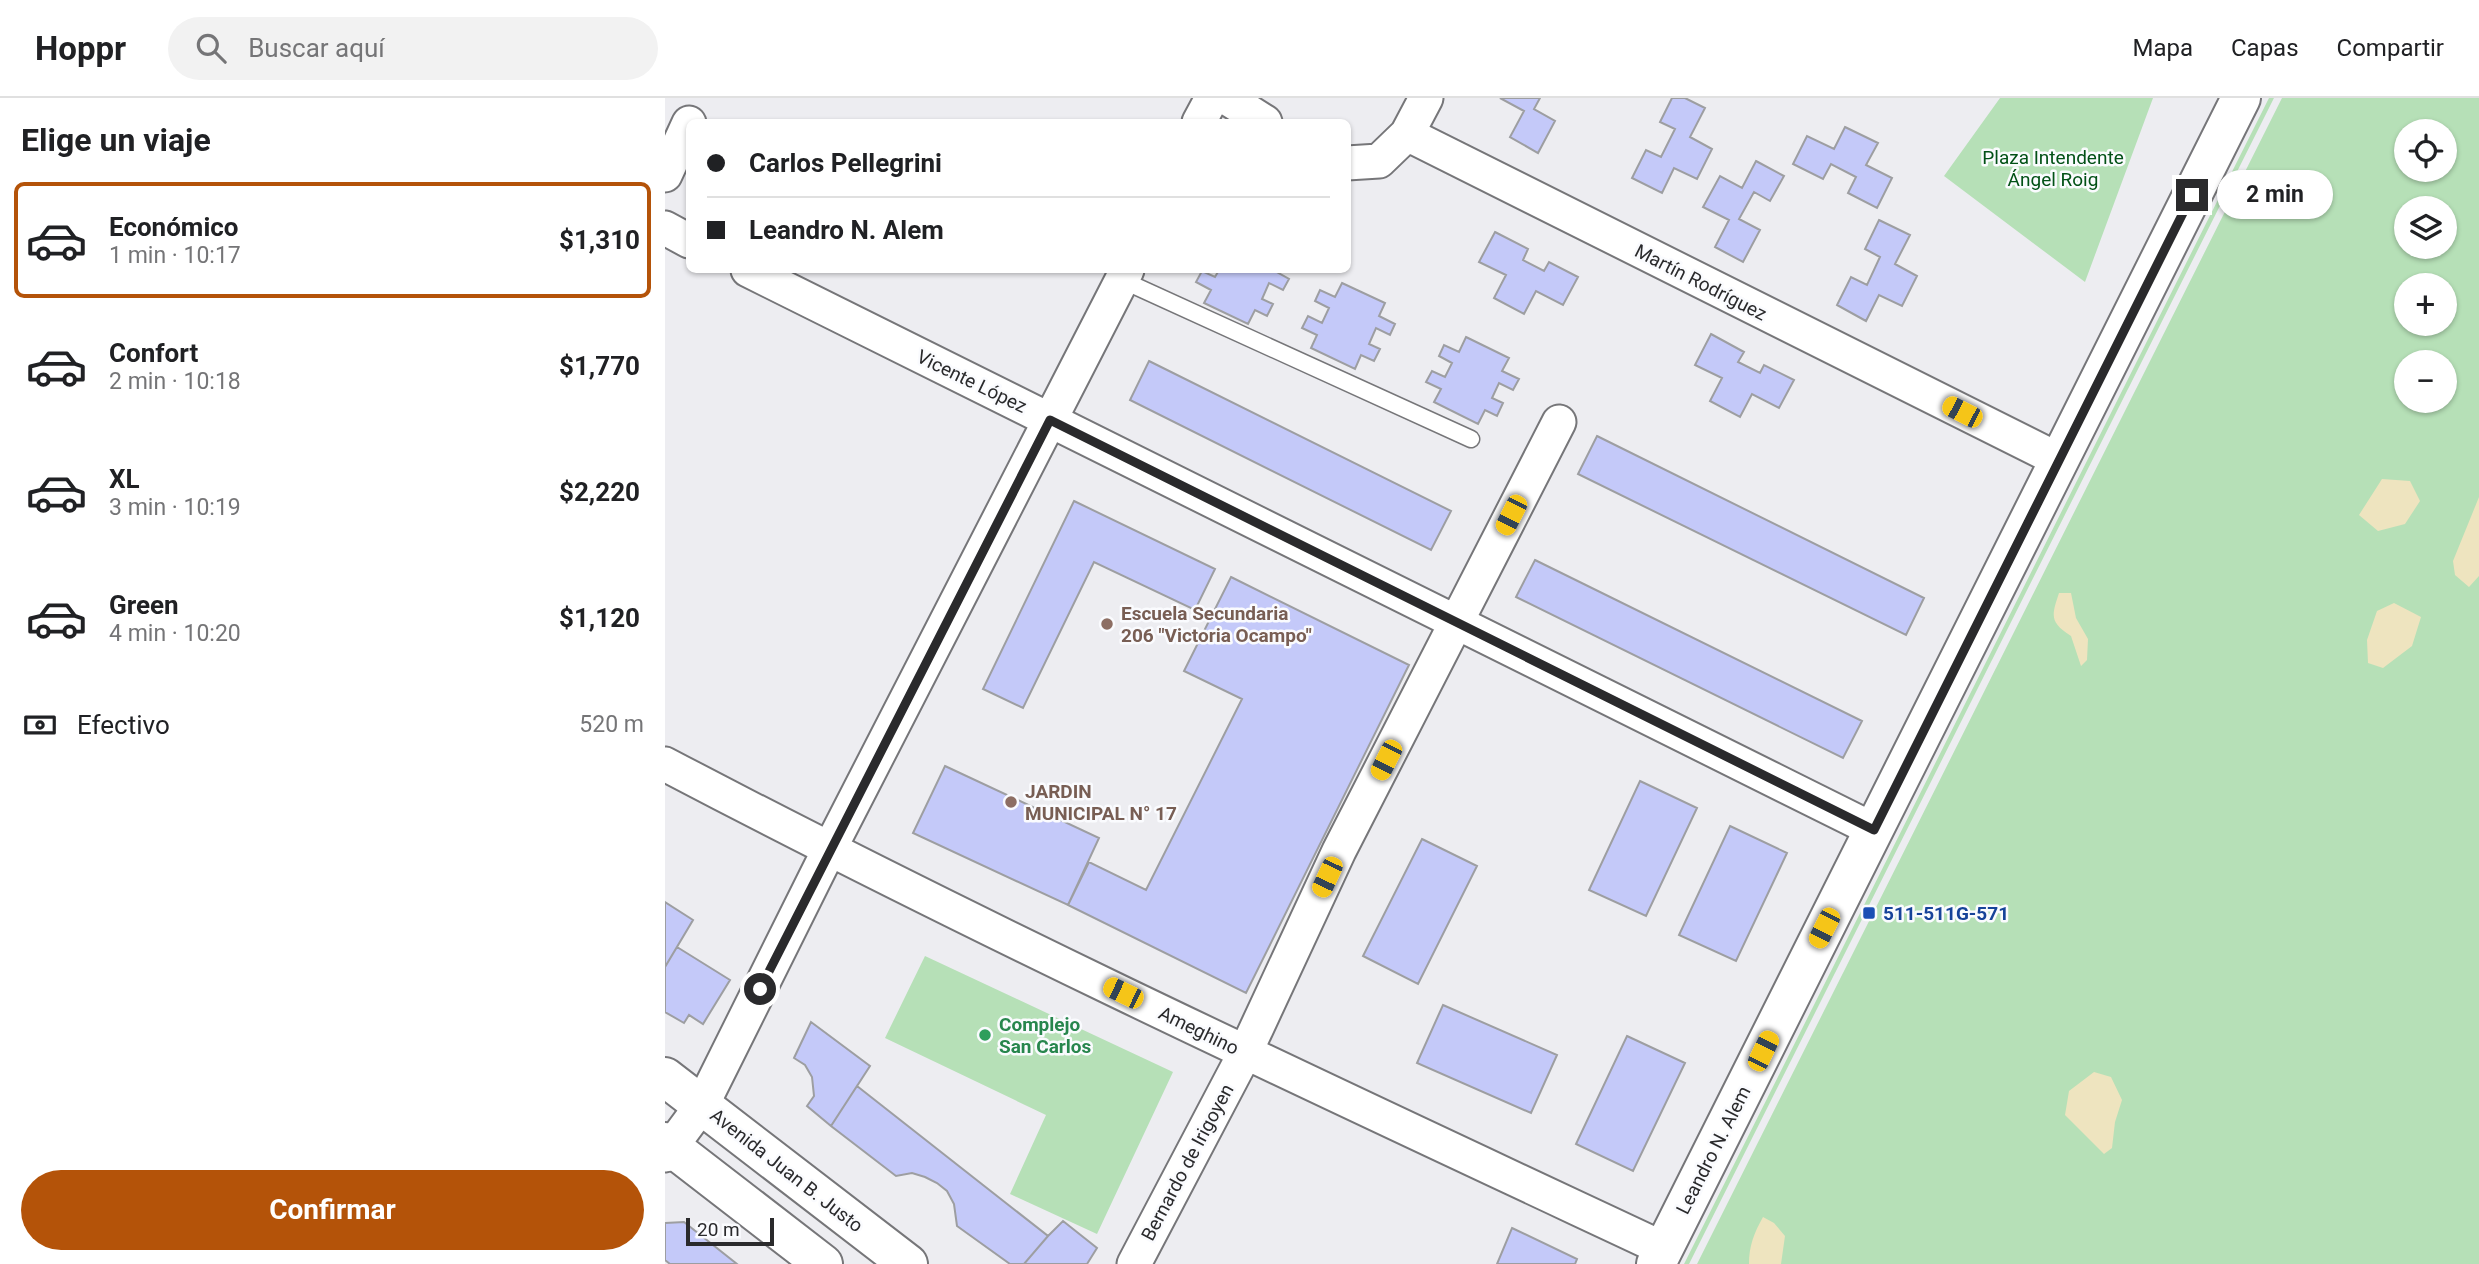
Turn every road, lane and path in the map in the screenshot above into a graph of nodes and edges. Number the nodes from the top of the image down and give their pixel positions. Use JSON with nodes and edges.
{"nodes":[{"id":1,"x":702,"y":98,"type":"edge"},
{"id":2,"x":1212,"y":98,"type":"edge"},
{"id":3,"x":1227,"y":98,"type":"edge"},
{"id":4,"x":1426,"y":98,"type":"edge"},
{"id":5,"x":2241,"y":98,"type":"edge"},
{"id":6,"x":692,"y":119,"type":"edge"},
{"id":7,"x":1201,"y":119,"type":"edge"},
{"id":8,"x":1260,"y":119,"type":"edge"},
{"id":9,"x":686,"y":131,"type":"edge"},
{"id":10,"x":1407,"y":135,"type":"junction"},
{"id":11,"x":1351,"y":163,"type":"edge"},
{"id":12,"x":665,"y":175,"type":"edge"},
{"id":13,"x":665,"y":228,"type":"edge"},
{"id":14,"x":686,"y":238,"type":"edge"},
{"id":15,"x":754,"y":273,"type":"edge"},
{"id":16,"x":1124,"y":275,"type":"edge"},
{"id":17,"x":1050,"y":420,"type":"junction"},
{"id":18,"x":1559,"y":422,"type":"dead end"},
{"id":19,"x":1471,"y":439,"type":"dead end"},
{"id":20,"x":2059,"y":460,"type":"junction"},
{"id":21,"x":1456,"y":623,"type":"junction"},
{"id":22,"x":665,"y":764,"type":"edge"},
{"id":23,"x":1874,"y":830,"type":"junction"},
{"id":24,"x":829,"y":850,"type":"junction"},
{"id":25,"x":1245,"y":1053,"type":"junction"},
{"id":26,"x":665,"y":1077,"type":"edge"},
{"id":27,"x":702,"y":1105,"type":"junction"},
{"id":28,"x":667,"y":1148,"type":"edge"},
{"id":29,"x":1660,"y":1256,"type":"edge"},
{"id":30,"x":823,"y":1264,"type":"edge"},
{"id":31,"x":908,"y":1264,"type":"edge"},
{"id":32,"x":1134,"y":1264,"type":"edge"}],
"edges":[{"from":1,"to":6,"type":"street"},
{"from":2,"to":7,"type":"street"},
{"from":3,"to":8,"type":"street"},
{"from":4,"to":10,"type":"street"},
{"from":5,"to":20,"type":"main road","name":"Leandro N. Alem"},
{"from":9,"to":12,"type":"street"},
{"from":10,"to":11,"type":"street"},
{"from":10,"to":20,"type":"street","name":"Martín Rodríguez"},
{"from":13,"to":14,"type":"street"},
{"from":15,"to":17,"type":"street","name":"Vicente López"},
{"from":16,"to":17,"type":"street"},
{"from":16,"to":19,"type":"lane"},
{"from":17,"to":21,"type":"street","name":"Vicente López"},
{"from":17,"to":24,"type":"street"},
{"from":18,"to":21,"type":"street","name":"Bernardo de Irigoyen"},
{"from":20,"to":23,"type":"main road","name":"Leandro N. Alem"},
{"from":21,"to":23,"type":"street","name":"Vicente López"},
{"from":21,"to":25,"type":"street","name":"Bernardo de Irigoyen"},
{"from":22,"to":24,"type":"street","name":"Ameghino"},
{"from":23,"to":29,"type":"main road","name":"Leandro N. Alem"},
{"from":24,"to":25,"type":"street","name":"Ameghino"},
{"from":24,"to":27,"type":"street"},
{"from":25,"to":29,"type":"street","name":"Ameghino"},
{"from":25,"to":32,"type":"street","name":"Bernardo de Irigoyen"},
{"from":26,"to":27,"type":"main road","name":"Avenida Juan B. Justo"},
{"from":27,"to":28,"type":"street"},
{"from":27,"to":31,"type":"main road","name":"Avenida Juan B. Justo"},
{"from":28,"to":30,"type":"main road"}]}
